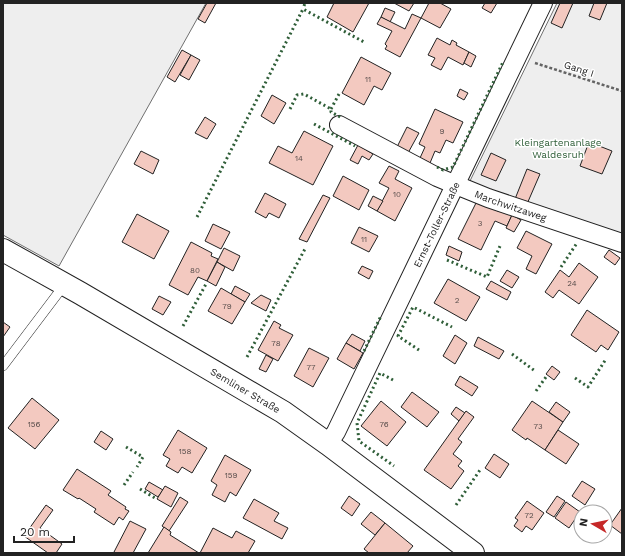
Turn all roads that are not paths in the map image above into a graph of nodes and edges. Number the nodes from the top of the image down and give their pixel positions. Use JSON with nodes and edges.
{"nodes":[{"id":1,"x":543,"y":3,"type":"edge"},
{"id":2,"x":339,"y":125,"type":"dead end"},
{"id":3,"x":456,"y":185,"type":"junction"},
{"id":4,"x":622,"y":243,"type":"edge"},
{"id":5,"x":3,"y":250,"type":"edge"},
{"id":6,"x":65,"y":284,"type":"junction"},
{"id":7,"x":3,"y":366,"type":"edge"},
{"id":8,"x":328,"y":444,"type":"junction"},
{"id":9,"x":473,"y":553,"type":"edge"}],
"edges":[{"from":1,"to":3,"type":"street","name":"Ernst-Toller-Straße"},
{"from":2,"to":3,"type":"street","name":"Marchwitzaweg"},
{"from":3,"to":4,"type":"street","name":"Marchwitzaweg"},
{"from":3,"to":8,"type":"street","name":"Ernst-Toller-Straße"},
{"from":5,"to":6,"type":"street","name":"Semliner Straße"},
{"from":6,"to":7,"type":"lane"},
{"from":6,"to":8,"type":"street","name":"Semliner Straße"},
{"from":8,"to":9,"type":"street","name":"Semliner Straße"}]}
